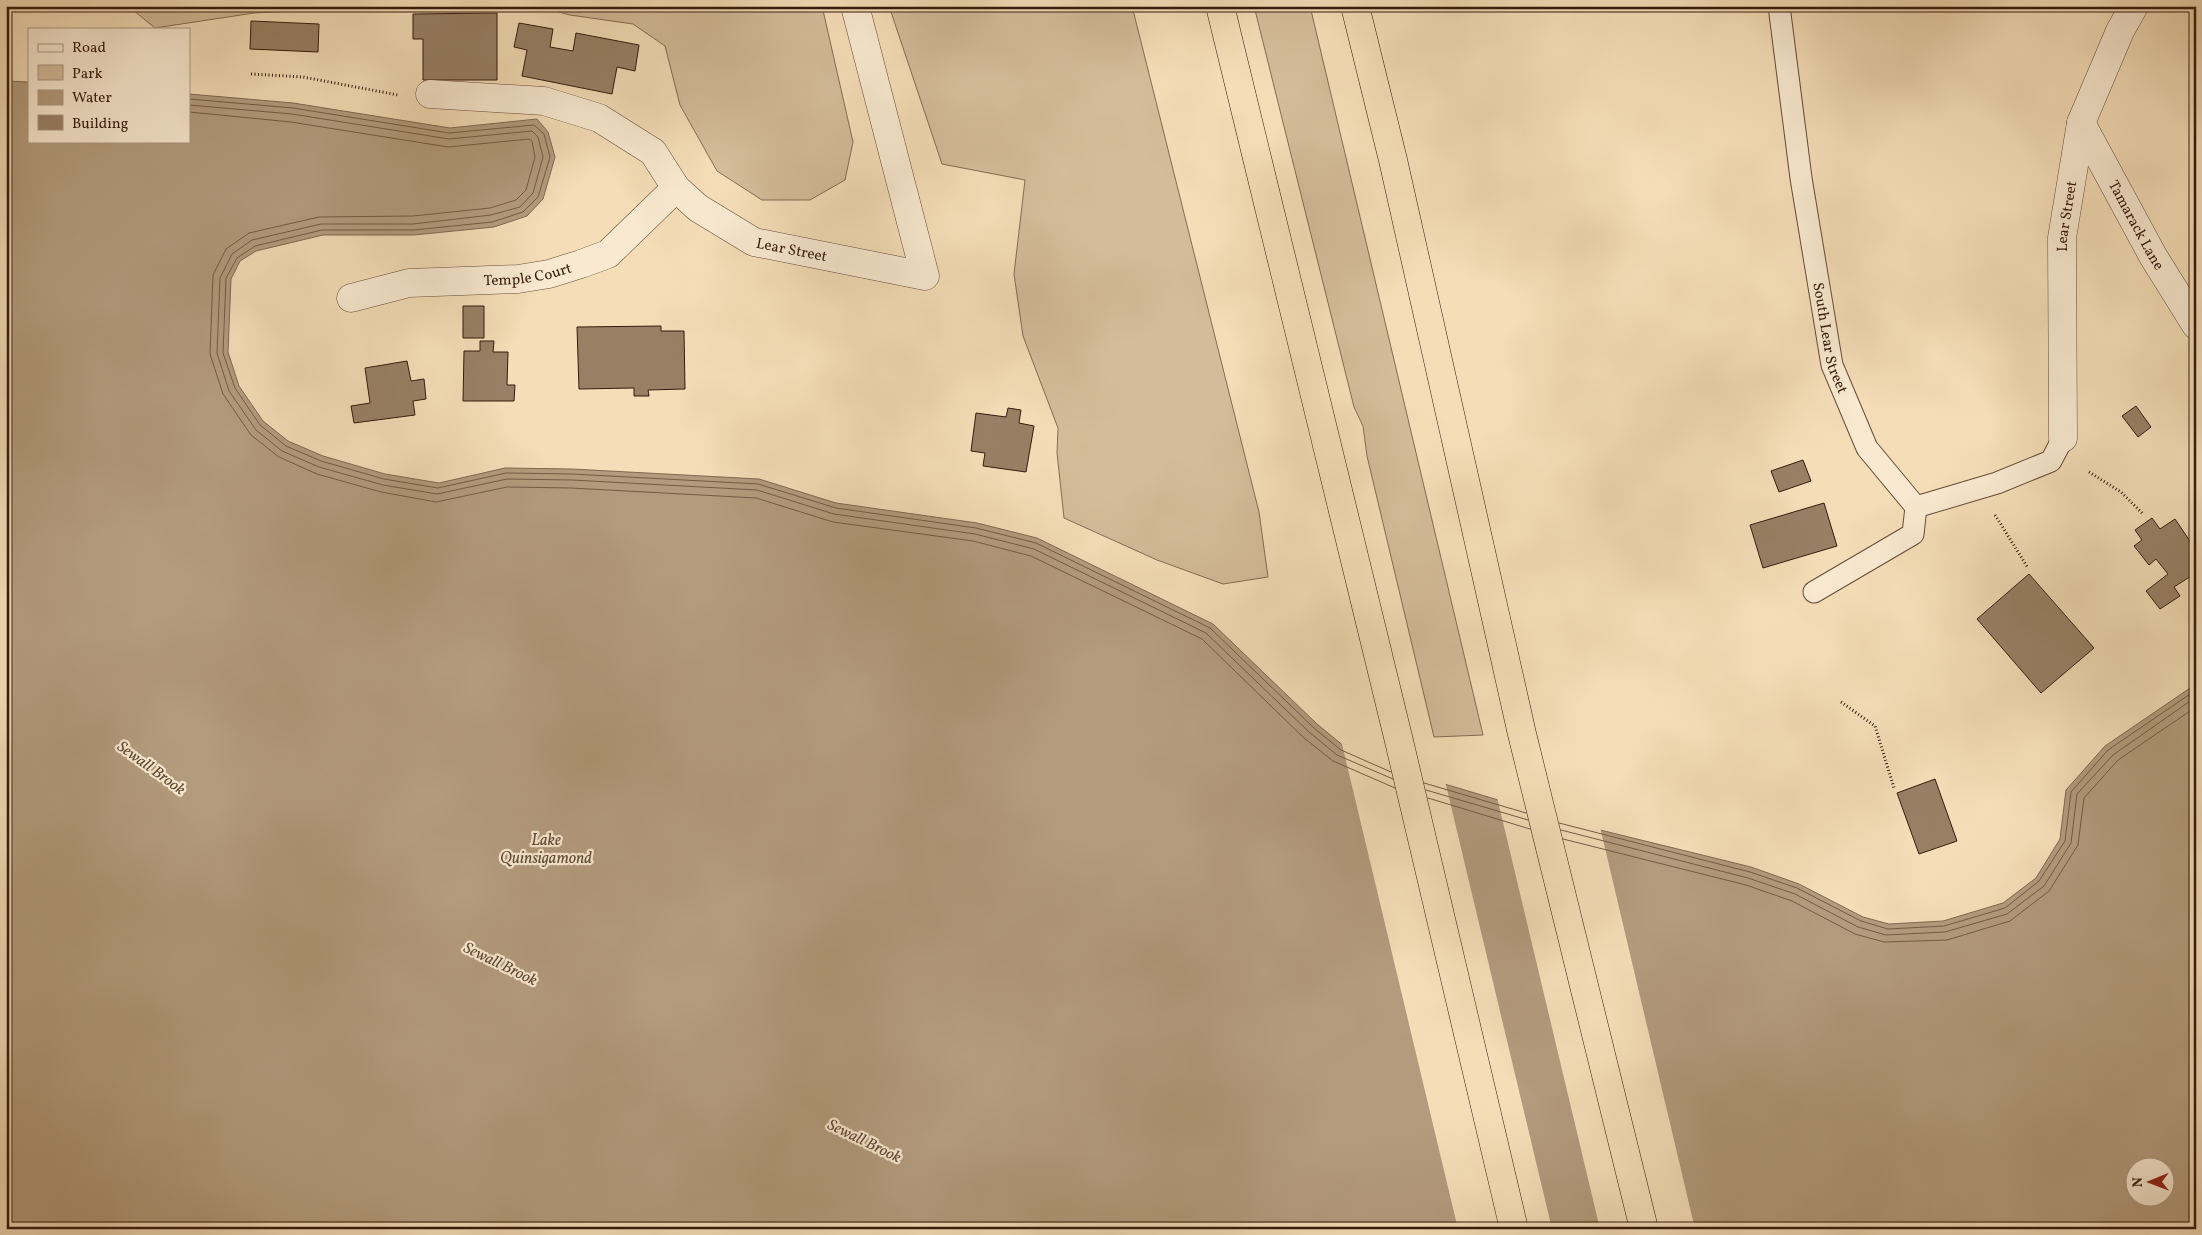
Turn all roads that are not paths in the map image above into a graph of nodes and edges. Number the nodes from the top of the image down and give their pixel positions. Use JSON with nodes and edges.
{"nodes":[{"id":1,"x":855,"y":6,"type":"edge"},
{"id":2,"x":1220,"y":6,"type":"edge"},
{"id":3,"x":1355,"y":6,"type":"edge"},
{"id":4,"x":1779,"y":6,"type":"edge"},
{"id":5,"x":2134,"y":6,"type":"edge"},
{"id":6,"x":430,"y":94,"type":"road end"},
{"id":7,"x":2081,"y":123,"type":"junction"},
{"id":8,"x":676,"y":188,"type":"junction"},
{"id":9,"x":351,"y":298,"type":"dead end"},
{"id":10,"x":2196,"y":325,"type":"edge"},
{"id":11,"x":2063,"y":438,"type":"joint"},
{"id":12,"x":1916,"y":508,"type":"junction"},
{"id":13,"x":1814,"y":592,"type":"dead end"},
{"id":14,"x":1514,"y":1229,"type":"edge"},
{"id":15,"x":1644,"y":1229,"type":"edge"}],
"edges":[{"from":1,"to":8,"type":"street","name":"Lear Street"},
{"from":2,"to":14,"type":"highway"},
{"from":3,"to":15,"type":"highway"},
{"from":4,"to":12,"type":"lane","name":"South Lear Street"},
{"from":5,"to":7,"type":"street","name":"Lear Street"},
{"from":6,"to":8,"type":"street","name":"Lear Street"},
{"from":7,"to":10,"type":"street","name":"Tamarack Lane"},
{"from":7,"to":11,"type":"street","name":"Lear Street"},
{"from":8,"to":9,"type":"street","name":"Temple Court"},
{"from":11,"to":12,"type":"lane"},
{"from":12,"to":13,"type":"lane"}]}
